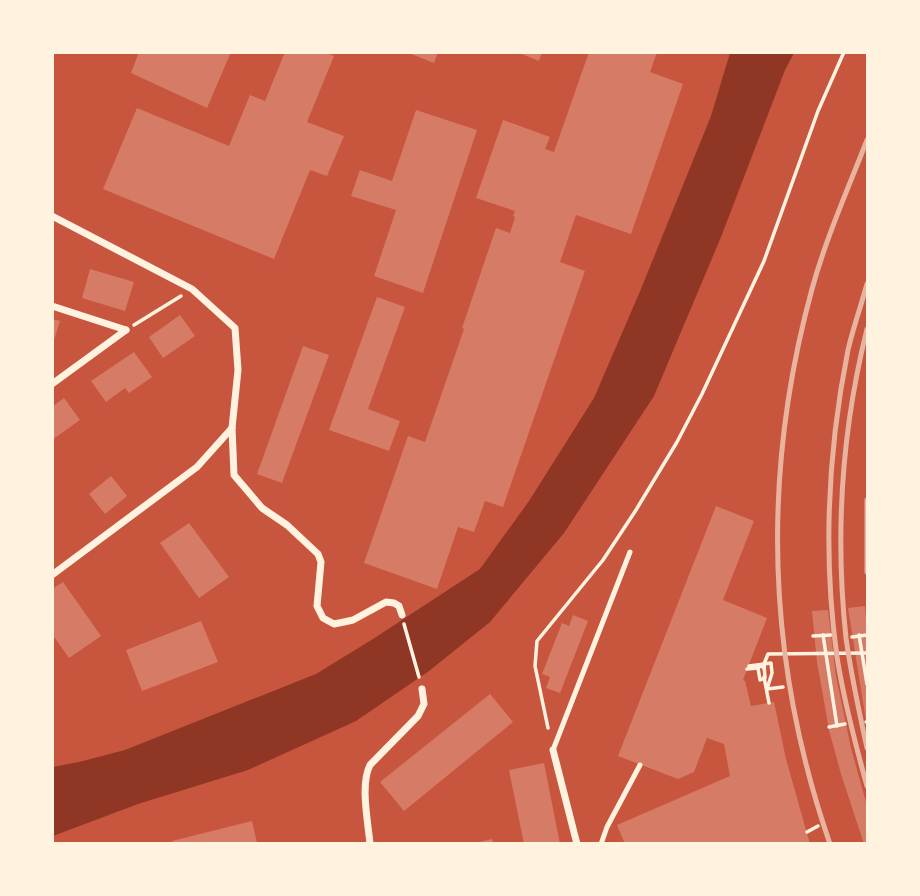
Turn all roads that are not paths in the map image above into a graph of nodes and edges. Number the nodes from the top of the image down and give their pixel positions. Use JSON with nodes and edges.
{"nodes":[{"id":1,"x":52,"y":216,"type":"edge"},
{"id":2,"x":52,"y":306,"type":"edge"},
{"id":3,"x":52,"y":384,"type":"edge"},
{"id":4,"x":232,"y":428,"type":"junction"},
{"id":5,"x":629,"y":552,"type":"dead end"},
{"id":6,"x":52,"y":575,"type":"edge"},
{"id":7,"x":402,"y":615,"type":"road end"},
{"id":8,"x":422,"y":689,"type":"road end"},
{"id":9,"x":553,"y":750,"type":"joint"},
{"id":10,"x":640,"y":765,"type":"dead end"},
{"id":11,"x":370,"y":844,"type":"edge"},
{"id":12,"x":577,"y":844,"type":"edge"},
{"id":13,"x":601,"y":844,"type":"edge"}],
"edges":[{"from":1,"to":4,"type":"street"},
{"from":2,"to":3,"type":"street"},
{"from":4,"to":6,"type":"street"},
{"from":4,"to":7,"type":"street"},
{"from":5,"to":9,"type":"lane"},
{"from":8,"to":11,"type":"street"},
{"from":9,"to":12,"type":"street"},
{"from":10,"to":13,"type":"lane"}]}
